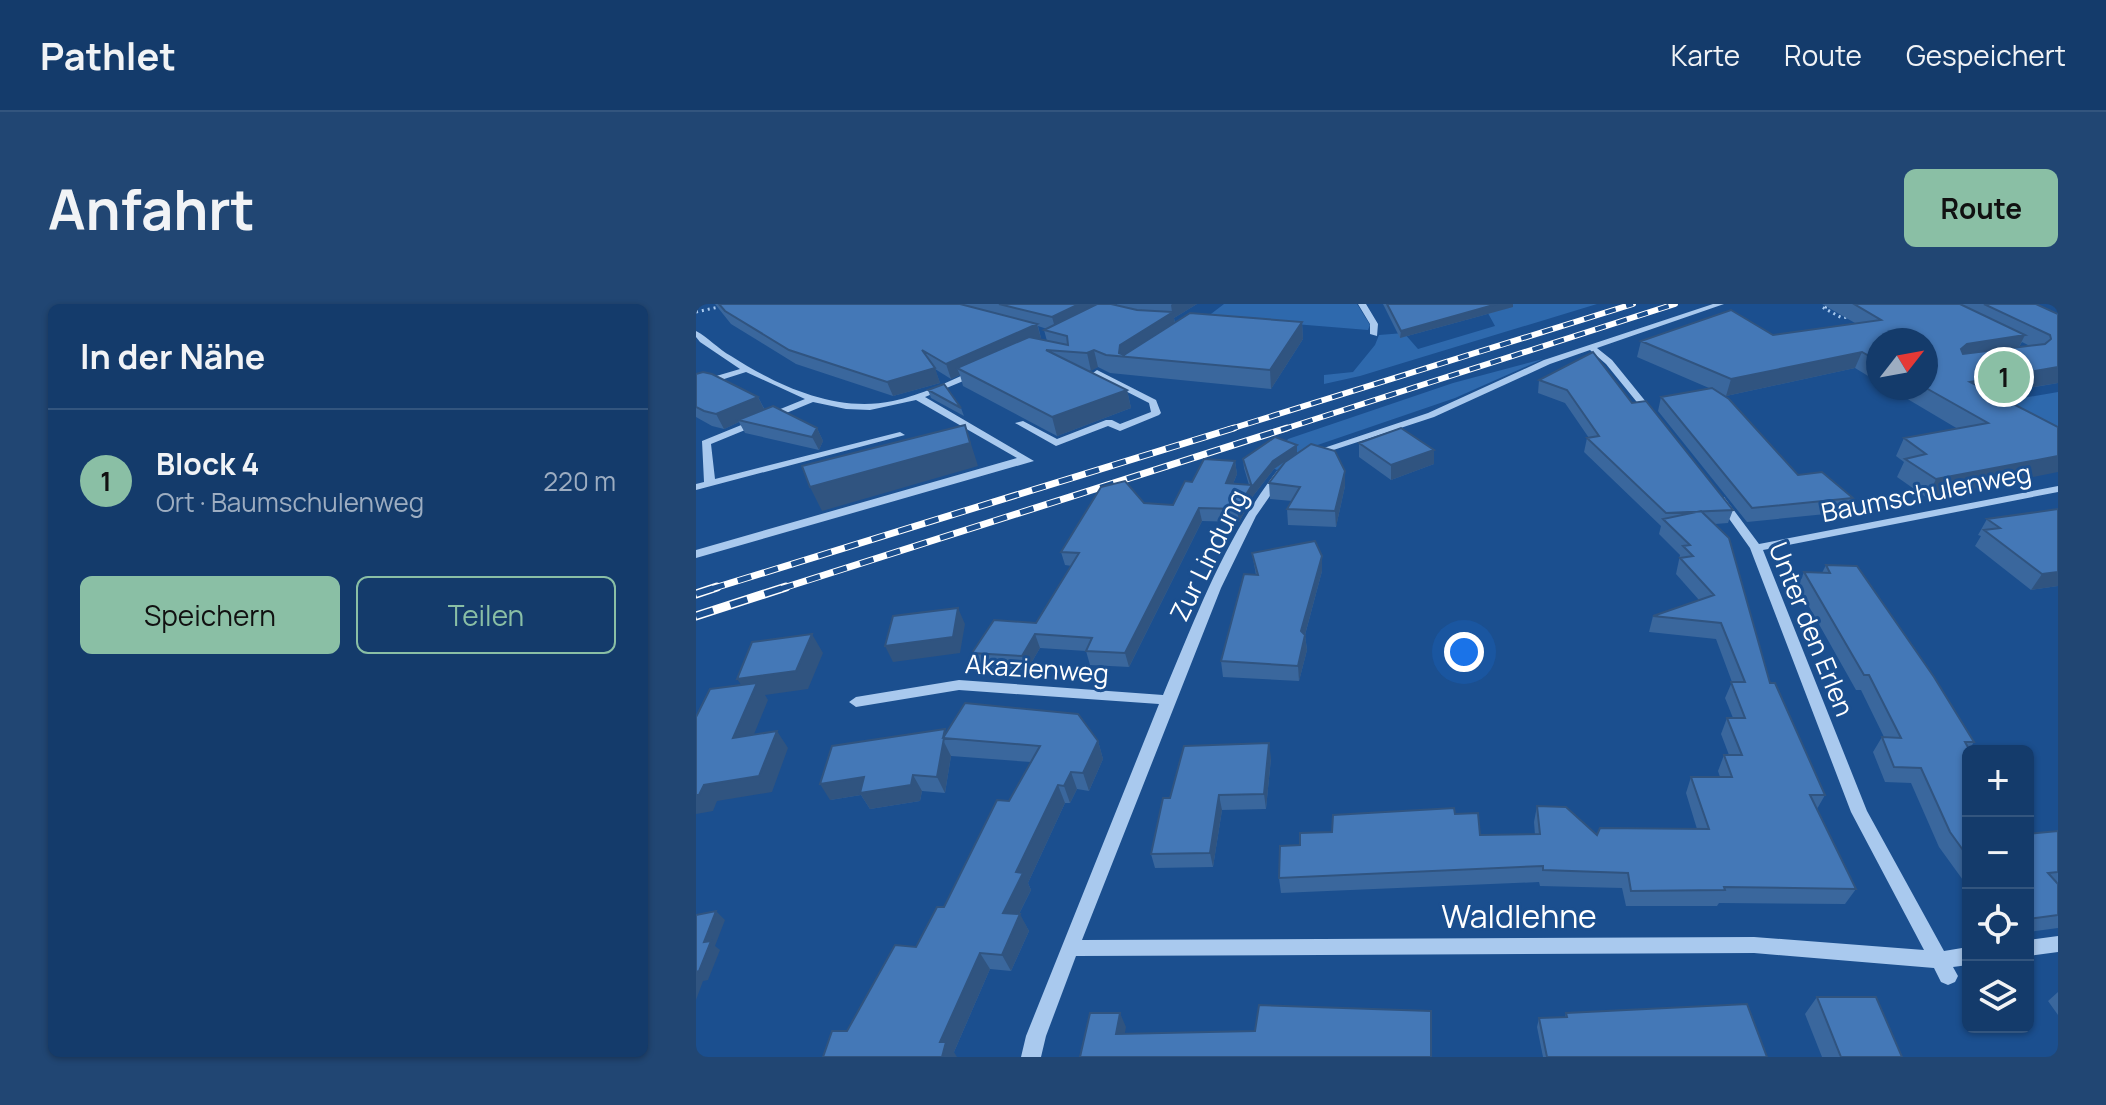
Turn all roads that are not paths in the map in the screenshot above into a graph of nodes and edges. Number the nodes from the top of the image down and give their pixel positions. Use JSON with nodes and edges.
{"nodes":[{"id":1,"x":1362,"y":304,"type":"edge"},
{"id":2,"x":1720,"y":304,"type":"edge"},
{"id":3,"x":696,"y":333,"type":"edge"},
{"id":4,"x":1374,"y":334,"type":"dead end"},
{"id":5,"x":701,"y":344,"type":"edge"},
{"id":6,"x":1591,"y":347,"type":"junction"},
{"id":7,"x":747,"y":369,"type":"junction"},
{"id":8,"x":981,"y":370,"type":"edge"},
{"id":9,"x":1097,"y":373,"type":"edge"},
{"id":10,"x":696,"y":385,"type":"edge"},
{"id":11,"x":919,"y":398,"type":"junction"},
{"id":12,"x":810,"y":400,"type":"junction"},
{"id":13,"x":1020,"y":423,"type":"edge"},
{"id":14,"x":1659,"y":423,"type":"edge"},
{"id":15,"x":900,"y":435,"type":"dead end"},
{"id":16,"x":699,"y":442,"type":"edge"},
{"id":17,"x":710,"y":484,"type":"junction"},
{"id":18,"x":1708,"y":484,"type":"edge"},
{"id":19,"x":696,"y":487,"type":"edge"},
{"id":20,"x":2058,"y":489,"type":"edge"},
{"id":21,"x":1756,"y":548,"type":"junction"},
{"id":22,"x":696,"y":554,"type":"edge"},
{"id":23,"x":1167,"y":700,"type":"junction"},
{"id":24,"x":856,"y":702,"type":"dead end"},
{"id":25,"x":2058,"y":944,"type":"edge"},
{"id":26,"x":2034,"y":947,"type":"edge"},
{"id":27,"x":1070,"y":948,"type":"junction"},
{"id":28,"x":1962,"y":959,"type":"edge"},
{"id":29,"x":1944,"y":968,"type":"junction"},
{"id":30,"x":1031,"y":1057,"type":"edge"}],
"edges":[{"from":1,"to":4,"type":"street"},
{"from":2,"to":6,"type":"street","name":"Zur Lindung"},
{"from":3,"to":5,"type":"street"},
{"from":5,"to":7,"type":"street"},
{"from":6,"to":14,"type":"street"},
{"from":6,"to":23,"type":"street","name":"Zur Lindung"},
{"from":7,"to":10,"type":"street"},
{"from":7,"to":12,"type":"street"},
{"from":8,"to":11,"type":"street"},
{"from":9,"to":13,"type":"street"},
{"from":11,"to":12,"type":"street"},
{"from":11,"to":22,"type":"street"},
{"from":12,"to":16,"type":"street"},
{"from":15,"to":17,"type":"street"},
{"from":16,"to":17,"type":"street"},
{"from":17,"to":19,"type":"street"},
{"from":18,"to":21,"type":"street","name":"Unter den Erlen"},
{"from":20,"to":21,"type":"street","name":"Baumschulenweg"},
{"from":21,"to":29,"type":"street","name":"Unter den Erlen"},
{"from":23,"to":24,"type":"street","name":"Akazienweg"},
{"from":23,"to":27,"type":"street","name":"Zur Lindung"},
{"from":25,"to":26,"type":"street"},
{"from":27,"to":29,"type":"street","name":"Waldlehne"},
{"from":27,"to":30,"type":"street","name":"Zur Lindung"},
{"from":28,"to":29,"type":"street","name":"Waldlehne"}]}
